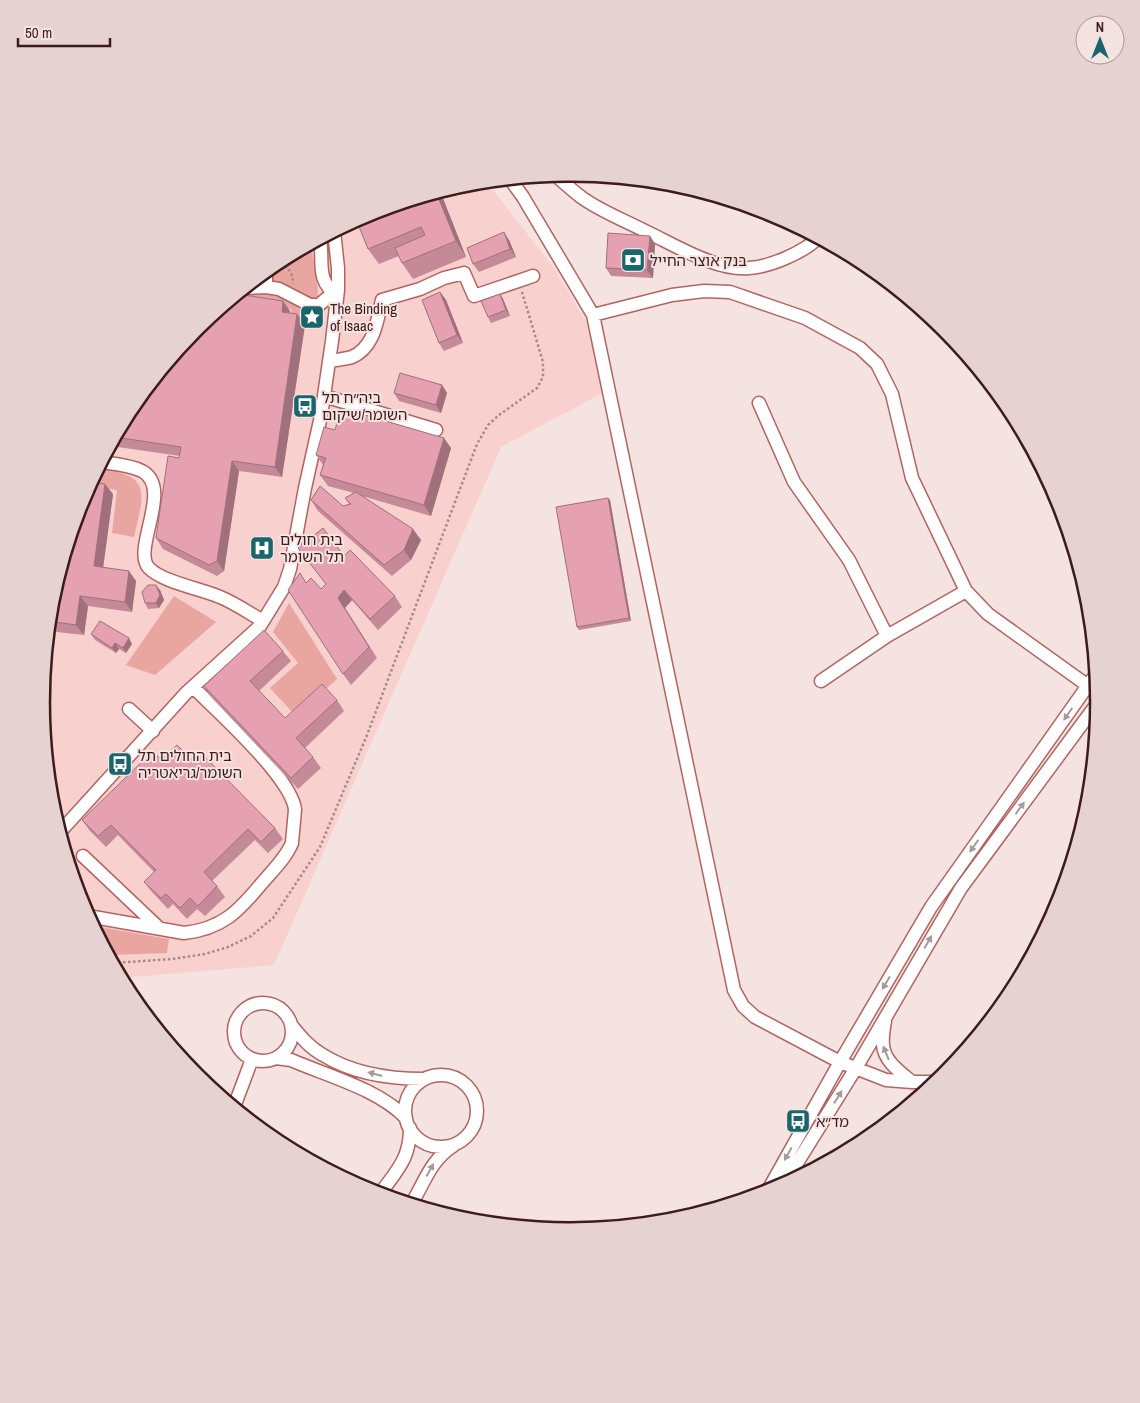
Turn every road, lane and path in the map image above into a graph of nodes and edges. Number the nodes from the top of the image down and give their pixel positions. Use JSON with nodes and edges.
{"nodes":[{"id":1,"x":564,"y":182,"type":"edge"},
{"id":2,"x":517,"y":185,"type":"edge"},
{"id":3,"x":335,"y":238,"type":"edge"},
{"id":4,"x":812,"y":242,"type":"edge"},
{"id":5,"x":321,"y":245,"type":"edge"},
{"id":6,"x":533,"y":276,"type":"dead end"},
{"id":7,"x":266,"y":280,"type":"edge"},
{"id":8,"x":519,"y":281,"type":"junction"},
{"id":9,"x":266,"y":286,"type":"junction"},
{"id":10,"x":256,"y":287,"type":"edge"},
{"id":11,"x":336,"y":294,"type":"junction"},
{"id":12,"x":592,"y":315,"type":"junction"},
{"id":13,"x":329,"y":361,"type":"junction"},
{"id":14,"x":324,"y":396,"type":"junction"},
{"id":15,"x":759,"y":403,"type":"dead end"},
{"id":16,"x":436,"y":430,"type":"dead end"},
{"id":17,"x":108,"y":463,"type":"edge"},
{"id":18,"x":966,"y":592,"type":"junction"},
{"id":19,"x":263,"y":620,"type":"junction"},
{"id":20,"x":887,"y":636,"type":"junction"},
{"id":21,"x":821,"y":681,"type":"dead end"},
{"id":22,"x":193,"y":687,"type":"junction"},
{"id":23,"x":1090,"y":688,"type":"edge"},
{"id":24,"x":1090,"y":694,"type":"edge"},
{"id":25,"x":130,"y":709,"type":"dead end"},
{"id":26,"x":1090,"y":714,"type":"edge"},
{"id":27,"x":153,"y":731,"type":"junction"},
{"id":28,"x":66,"y":826,"type":"edge"},
{"id":29,"x":83,"y":856,"type":"dead end"},
{"id":30,"x":98,"y":918,"type":"edge"},
{"id":31,"x":159,"y":928,"type":"junction"},
{"id":32,"x":121,"y":962,"type":"edge"},
{"id":33,"x":886,"y":1014,"type":"junction"},
{"id":34,"x":292,"y":1026,"type":"junction"},
{"id":35,"x":276,"y":1058,"type":"junction"},
{"id":36,"x":252,"y":1059,"type":"junction"},
{"id":37,"x":840,"y":1062,"type":"junction"},
{"id":38,"x":856,"y":1068,"type":"junction"},
{"id":39,"x":424,"y":1079,"type":"junction"},
{"id":40,"x":912,"y":1082,"type":"junction"},
{"id":41,"x":924,"y":1082,"type":"edge"},
{"id":42,"x":237,"y":1100,"type":"edge"},
{"id":43,"x":408,"y":1123,"type":"junction"},
{"id":44,"x":457,"y":1144,"type":"junction"},
{"id":45,"x":792,"y":1172,"type":"edge"},
{"id":46,"x":774,"y":1180,"type":"edge"},
{"id":47,"x":385,"y":1187,"type":"edge"},
{"id":48,"x":415,"y":1198,"type":"edge"}],
"edges":[{"from":1,"to":4,"type":"street"},
{"from":2,"to":12,"type":"street"},
{"from":3,"to":11,"type":"street"},
{"from":5,"to":11,"type":"street"},
{"from":6,"to":8,"type":"street"},
{"from":7,"to":9,"type":"street"},
{"from":8,"to":13,"type":"street"},
{"from":8,"to":32,"type":"path"},
{"from":9,"to":10,"type":"street"},
{"from":9,"to":11,"type":"street"},
{"from":11,"to":13,"type":"street"},
{"from":12,"to":18,"type":"street"},
{"from":12,"to":37,"type":"street"},
{"from":13,"to":14,"type":"street"},
{"from":14,"to":16,"type":"street"},
{"from":14,"to":19,"type":"street"},
{"from":15,"to":20,"type":"street"},
{"from":17,"to":19,"type":"street"},
{"from":18,"to":20,"type":"street"},
{"from":18,"to":23,"type":"street"},
{"from":19,"to":22,"type":"street"},
{"from":20,"to":21,"type":"street"},
{"from":22,"to":27,"type":"street"},
{"from":22,"to":31,"type":"street"},
{"from":24,"to":37,"type":"street","one_way":true},
{"from":25,"to":27,"type":"street"},
{"from":33,"to":26,"type":"street","one_way":true},
{"from":27,"to":28,"type":"street"},
{"from":29,"to":31,"type":"street"},
{"from":30,"to":31,"type":"street"},
{"from":33,"to":38,"type":"street"},
{"from":40,"to":33,"type":"street","one_way":true},
{"from":34,"to":35,"type":"street"},
{"from":34,"to":36,"type":"street"},
{"from":39,"to":34,"type":"street","one_way":true},
{"from":35,"to":36,"type":"street"},
{"from":35,"to":43,"type":"street"},
{"from":36,"to":42,"type":"street"},
{"from":37,"to":38,"type":"street"},
{"from":37,"to":46,"type":"street","one_way":true},
{"from":38,"to":40,"type":"street"},
{"from":45,"to":38,"type":"street","one_way":true},
{"from":39,"to":43,"type":"street"},
{"from":39,"to":44,"type":"street"},
{"from":40,"to":41,"type":"street"},
{"from":43,"to":44,"type":"street"},
{"from":43,"to":47,"type":"street"},
{"from":48,"to":44,"type":"street","one_way":true}]}
